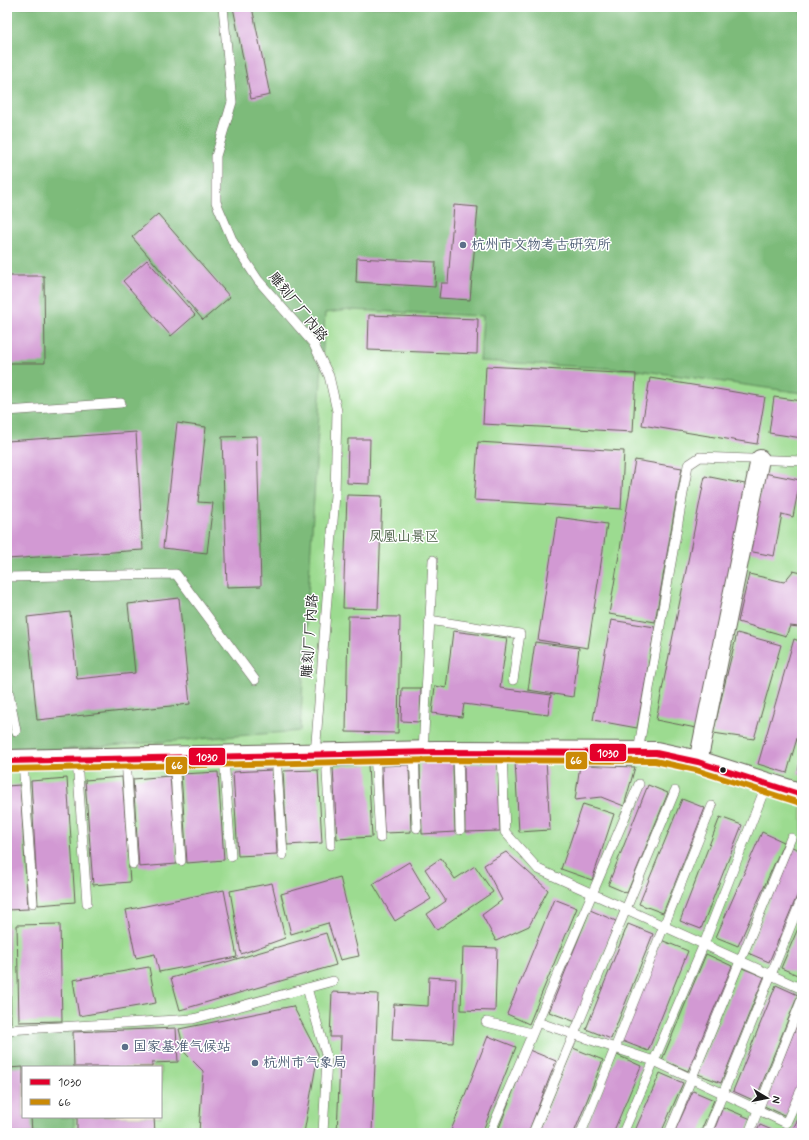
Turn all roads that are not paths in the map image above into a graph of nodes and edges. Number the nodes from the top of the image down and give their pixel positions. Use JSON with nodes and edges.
{"nodes":[{"id":1,"x":223,"y":7,"type":"edge"},
{"id":2,"x":121,"y":403,"type":"dead end"},
{"id":3,"x":7,"y":411,"type":"edge"},
{"id":4,"x":760,"y":459,"type":"junction"},
{"id":5,"x":802,"y":461,"type":"edge"},
{"id":6,"x":432,"y":560,"type":"dead end"},
{"id":7,"x":7,"y":577,"type":"edge"},
{"id":8,"x":429,"y":620,"type":"junction"},
{"id":9,"x":255,"y":680,"type":"dead end"},
{"id":10,"x":513,"y":680,"type":"dead end"},
{"id":11,"x":7,"y":683,"type":"edge"},
{"id":12,"x":16,"y":731,"type":"dead end"},
{"id":13,"x":458,"y":752,"type":"junction"},
{"id":14,"x":502,"y":752,"type":"junction"},
{"id":15,"x":638,"y":752,"type":"junction"},
{"id":16,"x":375,"y":753,"type":"junction"},
{"id":17,"x":419,"y":753,"type":"junction"},
{"id":18,"x":320,"y":754,"type":"junction"},
{"id":19,"x":276,"y":756,"type":"junction"},
{"id":20,"x":224,"y":757,"type":"junction"},
{"id":21,"x":174,"y":758,"type":"junction"},
{"id":22,"x":126,"y":759,"type":"junction"},
{"id":23,"x":77,"y":760,"type":"junction"},
{"id":24,"x":15,"y":761,"type":"edge"},
{"id":25,"x":698,"y":762,"type":"junction"},
{"id":26,"x":767,"y":782,"type":"junction"},
{"id":27,"x":639,"y":784,"type":"dead end"},
{"id":28,"x":675,"y":791,"type":"dead end"},
{"id":29,"x":802,"y":794,"type":"edge"},
{"id":30,"x":712,"y":806,"type":"dead end"},
{"id":31,"x":417,"y":828,"type":"dead end"},
{"id":32,"x":460,"y":830,"type":"dead end"},
{"id":33,"x":380,"y":838,"type":"dead end"},
{"id":34,"x":792,"y":838,"type":"dead end"},
{"id":35,"x":331,"y":844,"type":"dead end"},
{"id":36,"x":282,"y":854,"type":"dead end"},
{"id":37,"x":231,"y":856,"type":"dead end"},
{"id":38,"x":181,"y":861,"type":"dead end"},
{"id":39,"x":133,"y":864,"type":"dead end"},
{"id":40,"x":592,"y":894,"type":"junction"},
{"id":41,"x":802,"y":898,"type":"edge"},
{"id":42,"x":33,"y":903,"type":"dead end"},
{"id":43,"x":87,"y":903,"type":"dead end"},
{"id":44,"x":626,"y":909,"type":"junction"},
{"id":45,"x":665,"y":926,"type":"junction"},
{"id":46,"x":704,"y":944,"type":"junction"},
{"id":47,"x":740,"y":960,"type":"junction"},
{"id":48,"x":771,"y":975,"type":"junction"},
{"id":49,"x":333,"y":981,"type":"dead end"},
{"id":50,"x":307,"y":988,"type":"junction"},
{"id":51,"x":802,"y":989,"type":"edge"},
{"id":52,"x":802,"y":999,"type":"edge"},
{"id":53,"x":486,"y":1022,"type":"dead end"},
{"id":54,"x":537,"y":1022,"type":"junction"},
{"id":55,"x":7,"y":1030,"type":"edge"},
{"id":56,"x":532,"y":1033,"type":"junction"},
{"id":57,"x":574,"y":1034,"type":"junction"},
{"id":58,"x":614,"y":1048,"type":"junction"},
{"id":59,"x":654,"y":1061,"type":"junction"},
{"id":60,"x":692,"y":1079,"type":"junction"},
{"id":61,"x":802,"y":1088,"type":"edge"},
{"id":62,"x":724,"y":1095,"type":"junction"},
{"id":63,"x":758,"y":1110,"type":"junction"},
{"id":64,"x":323,"y":1133,"type":"edge"},
{"id":65,"x":490,"y":1133,"type":"edge"},
{"id":66,"x":533,"y":1133,"type":"edge"},
{"id":67,"x":581,"y":1133,"type":"edge"},
{"id":68,"x":623,"y":1133,"type":"edge"},
{"id":69,"x":669,"y":1133,"type":"edge"},
{"id":70,"x":707,"y":1133,"type":"edge"},
{"id":71,"x":749,"y":1133,"type":"edge"}],
"edges":[{"from":1,"to":18,"type":"lane","name":"雕刻厂厂内路"},
{"from":2,"to":3,"type":"lane"},
{"from":4,"to":5,"type":"lane"},
{"from":4,"to":15,"type":"lane"},
{"from":4,"to":25,"type":"street"},
{"from":6,"to":8,"type":"lane"},
{"from":7,"to":9,"type":"lane"},
{"from":8,"to":10,"type":"lane"},
{"from":8,"to":17,"type":"lane"},
{"from":11,"to":12,"type":"lane"},
{"from":13,"to":14,"type":"street"},
{"from":13,"to":17,"type":"street"},
{"from":13,"to":32,"type":"lane"},
{"from":14,"to":15,"type":"street"},
{"from":14,"to":40,"type":"lane"},
{"from":15,"to":25,"type":"street"},
{"from":16,"to":17,"type":"street"},
{"from":16,"to":18,"type":"street"},
{"from":16,"to":33,"type":"lane"},
{"from":17,"to":31,"type":"lane"},
{"from":18,"to":19,"type":"street"},
{"from":18,"to":35,"type":"lane","name":"雕刻厂厂内路"},
{"from":19,"to":20,"type":"street"},
{"from":19,"to":36,"type":"lane"},
{"from":20,"to":21,"type":"street"},
{"from":20,"to":37,"type":"lane"},
{"from":21,"to":22,"type":"street"},
{"from":21,"to":38,"type":"lane"},
{"from":22,"to":23,"type":"street"},
{"from":22,"to":39,"type":"lane"},
{"from":23,"to":24,"type":"street"},
{"from":23,"to":43,"type":"lane"},
{"from":24,"to":42,"type":"lane"},
{"from":25,"to":26,"type":"street"},
{"from":26,"to":29,"type":"street"},
{"from":26,"to":46,"type":"lane"},
{"from":27,"to":40,"type":"lane"},
{"from":28,"to":44,"type":"lane"},
{"from":30,"to":45,"type":"lane"},
{"from":34,"to":47,"type":"lane"},
{"from":40,"to":44,"type":"lane"},
{"from":40,"to":54,"type":"lane"},
{"from":41,"to":48,"type":"lane"},
{"from":44,"to":45,"type":"lane"},
{"from":44,"to":57,"type":"lane"},
{"from":45,"to":46,"type":"lane"},
{"from":45,"to":58,"type":"lane"},
{"from":46,"to":47,"type":"lane"},
{"from":46,"to":59,"type":"lane"},
{"from":47,"to":48,"type":"lane"},
{"from":47,"to":60,"type":"lane"},
{"from":48,"to":51,"type":"lane"},
{"from":48,"to":62,"type":"lane"},
{"from":49,"to":50,"type":"lane"},
{"from":50,"to":55,"type":"lane"},
{"from":50,"to":64,"type":"lane"},
{"from":52,"to":63,"type":"lane"},
{"from":53,"to":56,"type":"lane"},
{"from":54,"to":56,"type":"lane"},
{"from":54,"to":57,"type":"lane"},
{"from":56,"to":65,"type":"lane"},
{"from":57,"to":58,"type":"lane"},
{"from":57,"to":66,"type":"lane"},
{"from":58,"to":59,"type":"lane"},
{"from":58,"to":67,"type":"lane"},
{"from":59,"to":60,"type":"lane"},
{"from":59,"to":68,"type":"lane"},
{"from":60,"to":62,"type":"lane"},
{"from":60,"to":69,"type":"lane"},
{"from":61,"to":63,"type":"lane"},
{"from":62,"to":63,"type":"lane"},
{"from":62,"to":70,"type":"lane"},
{"from":63,"to":71,"type":"lane"}]}
